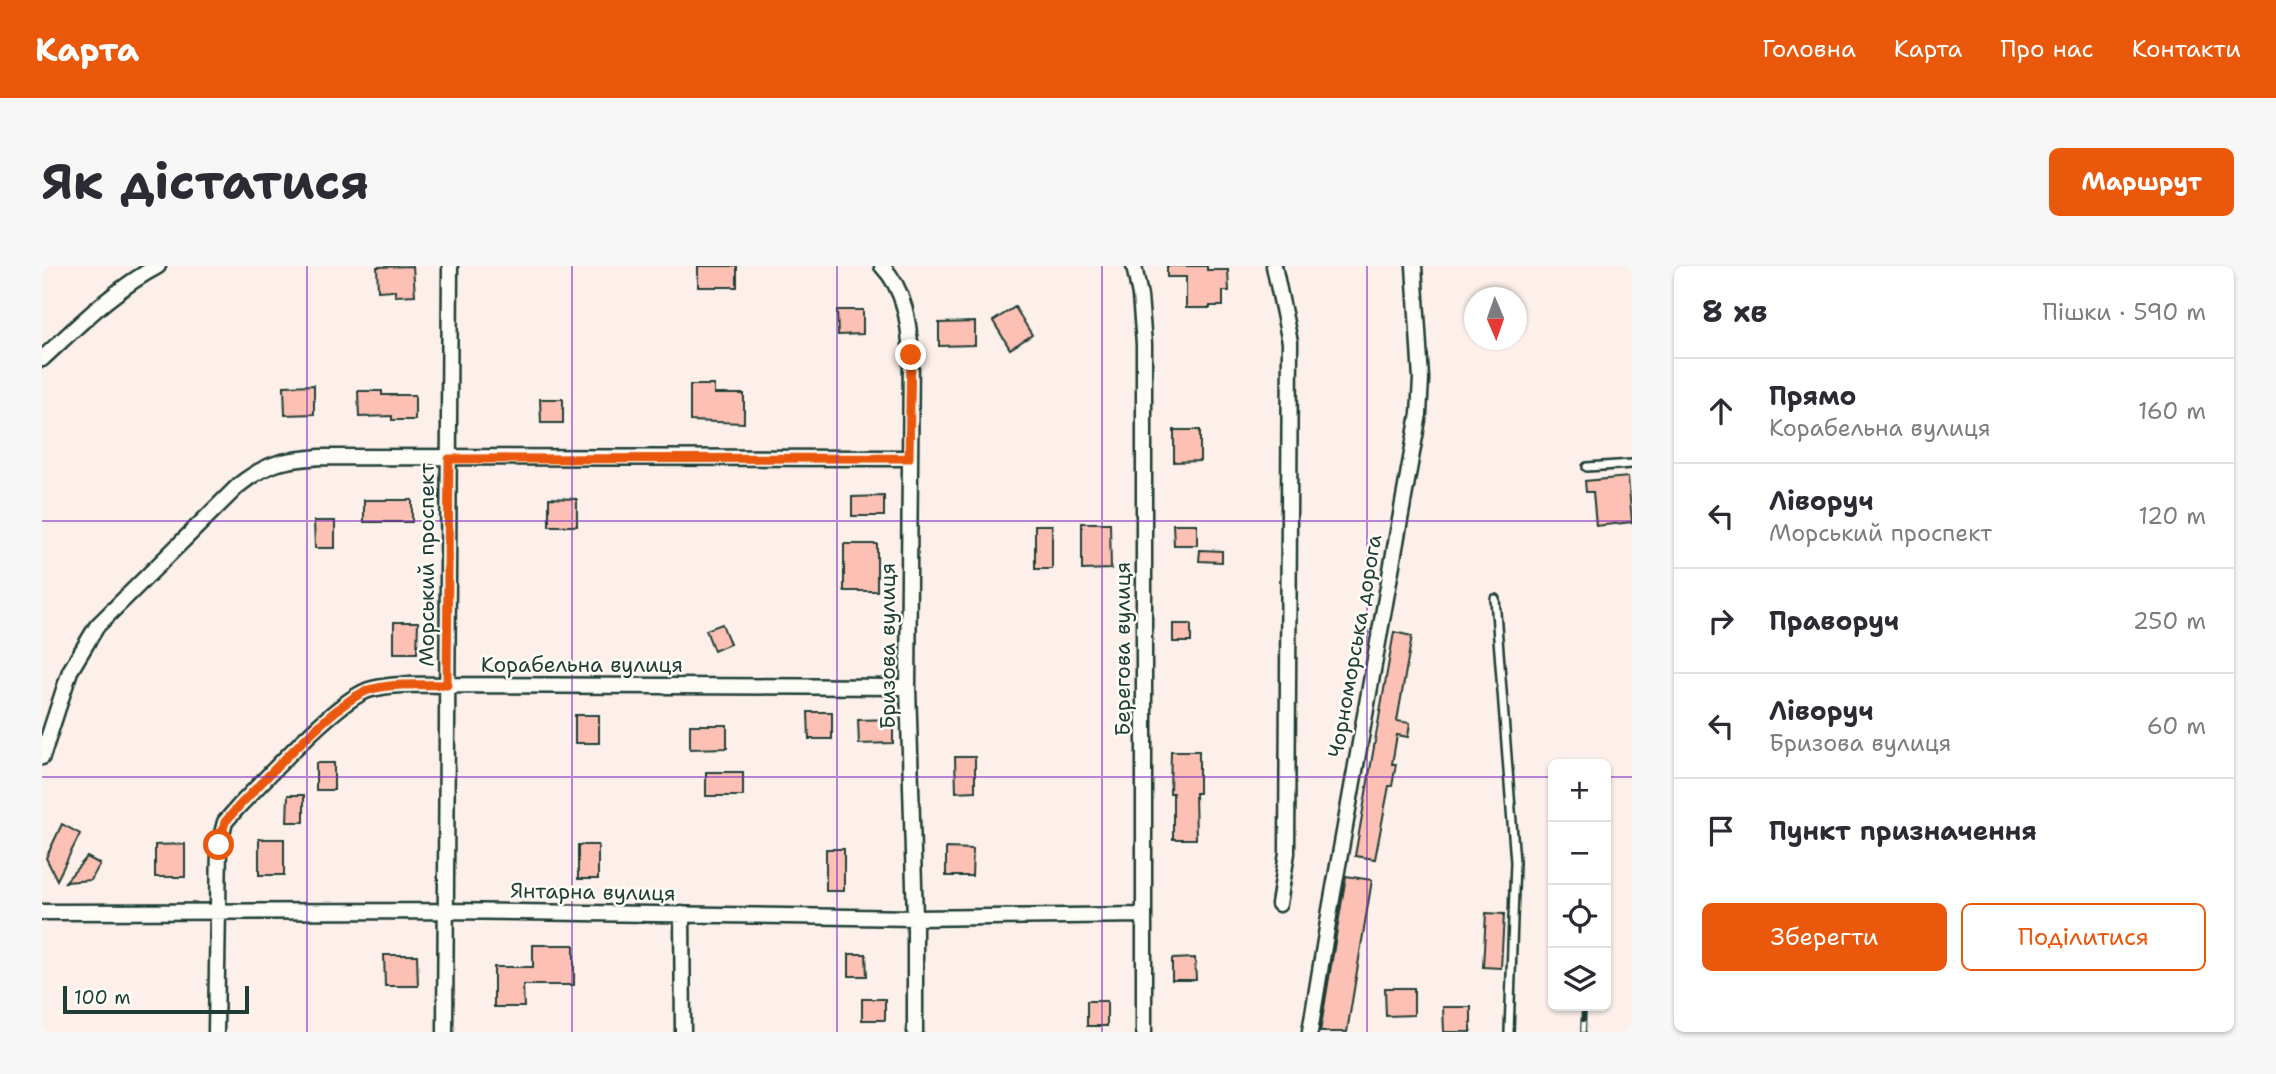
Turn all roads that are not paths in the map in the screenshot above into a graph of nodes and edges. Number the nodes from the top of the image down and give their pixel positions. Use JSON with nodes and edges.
{"nodes":[{"id":1,"x":158,"y":266,"type":"edge"},
{"id":2,"x":450,"y":266,"type":"edge"},
{"id":3,"x":1134,"y":266,"type":"edge"},
{"id":4,"x":1274,"y":266,"type":"edge"},
{"id":5,"x":1414,"y":266,"type":"edge"},
{"id":6,"x":889,"y":268,"type":"edge"},
{"id":7,"x":42,"y":359,"type":"edge"},
{"id":8,"x":909,"y":458,"type":"junction"},
{"id":9,"x":449,"y":459,"type":"junction"},
{"id":10,"x":1632,"y":464,"type":"edge"},
{"id":11,"x":1587,"y":467,"type":"dead end"},
{"id":12,"x":1495,"y":599,"type":"dead end"},
{"id":13,"x":447,"y":685,"type":"junction"},
{"id":14,"x":908,"y":687,"type":"junction"},
{"id":15,"x":42,"y":757,"type":"edge"},
{"id":16,"x":1279,"y":904,"type":"dead end"},
{"id":17,"x":216,"y":911,"type":"junction"},
{"id":18,"x":445,"y":911,"type":"junction"},
{"id":19,"x":42,"y":912,"type":"edge"},
{"id":20,"x":682,"y":914,"type":"junction"},
{"id":21,"x":1143,"y":915,"type":"junction"},
{"id":22,"x":915,"y":918,"type":"junction"},
{"id":23,"x":216,"y":1032,"type":"edge"},
{"id":24,"x":445,"y":1032,"type":"edge"},
{"id":25,"x":683,"y":1032,"type":"edge"},
{"id":26,"x":915,"y":1032,"type":"edge"},
{"id":27,"x":1144,"y":1032,"type":"edge"},
{"id":28,"x":1310,"y":1032,"type":"edge"},
{"id":29,"x":1509,"y":1032,"type":"edge"}],
"edges":[{"from":1,"to":7,"type":"street"},
{"from":2,"to":9,"type":"street","name":"Морський проспект"},
{"from":3,"to":21,"type":"street","name":"Берегова вулиця"},
{"from":4,"to":16,"type":"street"},
{"from":5,"to":28,"type":"street","name":"Чорноморська дорога"},
{"from":6,"to":8,"type":"street","name":"Бризова вулиця"},
{"from":8,"to":9,"type":"street"},
{"from":8,"to":14,"type":"street","name":"Бризова вулиця"},
{"from":9,"to":13,"type":"street","name":"Морський проспект"},
{"from":9,"to":15,"type":"street"},
{"from":10,"to":11,"type":"lane"},
{"from":12,"to":29,"type":"lane"},
{"from":13,"to":14,"type":"street","name":"Корабельна вулиця"},
{"from":13,"to":17,"type":"street","name":"Корабельна вулиця"},
{"from":13,"to":18,"type":"street","name":"Морський проспект"},
{"from":14,"to":22,"type":"street","name":"Бризова вулиця"},
{"from":17,"to":18,"type":"street","name":"Янтарна вулиця"},
{"from":17,"to":19,"type":"street","name":"Янтарна вулиця"},
{"from":17,"to":23,"type":"street","name":"Корабельна вулиця"},
{"from":18,"to":20,"type":"street","name":"Янтарна вулиця"},
{"from":18,"to":24,"type":"street","name":"Морський проспект"},
{"from":20,"to":22,"type":"street","name":"Янтарна вулиця"},
{"from":20,"to":25,"type":"street"},
{"from":21,"to":22,"type":"street","name":"Янтарна вулиця"},
{"from":21,"to":27,"type":"street","name":"Берегова вулиця"},
{"from":22,"to":26,"type":"street","name":"Бризова вулиця"}]}
